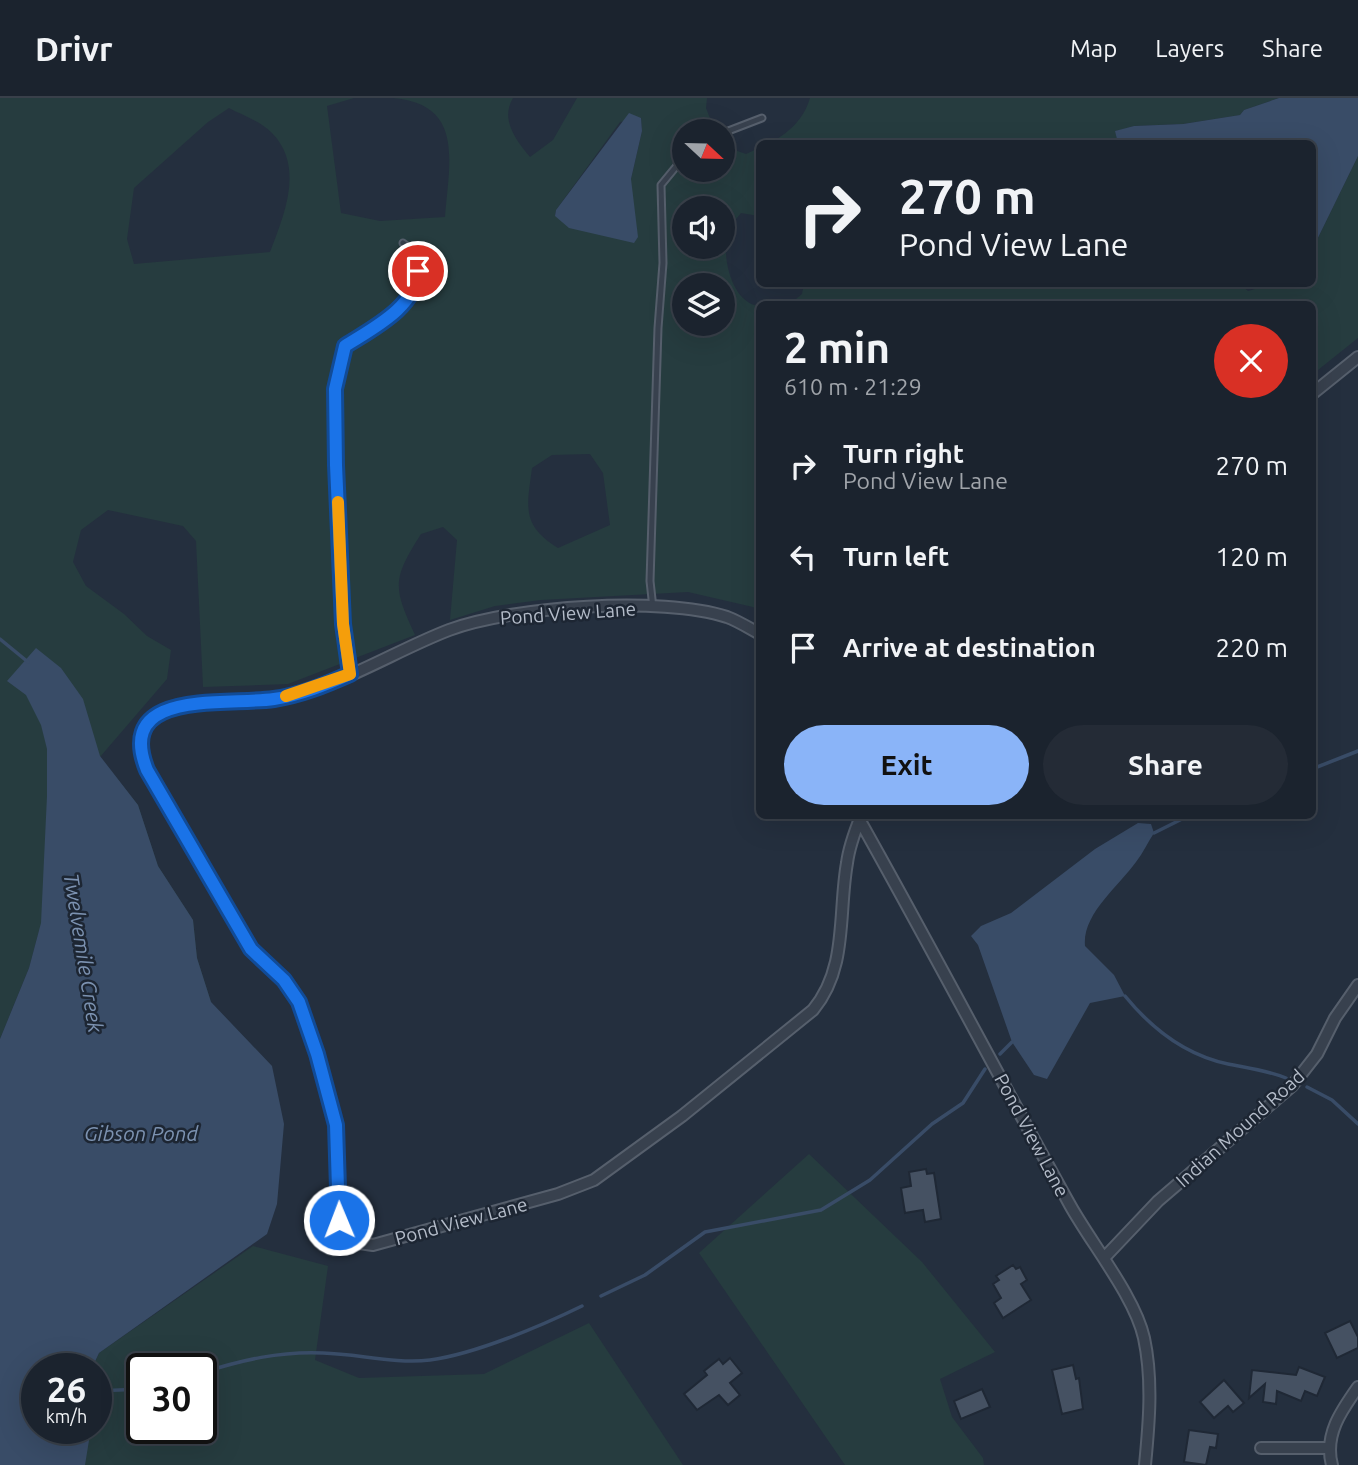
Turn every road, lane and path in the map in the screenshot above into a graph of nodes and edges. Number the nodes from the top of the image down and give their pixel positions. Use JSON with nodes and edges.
{"nodes":[{"id":1,"x":762,"y":118,"type":"dead end"},
{"id":2,"x":735,"y":129,"type":"edge"},
{"id":3,"x":672,"y":172,"type":"edge"},
{"id":4,"x":403,"y":243,"type":"dead end"},
{"id":5,"x":1358,"y":358,"type":"edge"},
{"id":6,"x":1316,"y":391,"type":"edge"},
{"id":7,"x":653,"y":608,"type":"junction"},
{"id":8,"x":756,"y":632,"type":"edge"},
{"id":9,"x":350,"y":674,"type":"junction"},
{"id":10,"x":859,"y":819,"type":"edge"},
{"id":11,"x":861,"y":819,"type":"edge"},
{"id":12,"x":1358,"y":985,"type":"edge"},
{"id":13,"x":1104,"y":1258,"type":"junction"},
{"id":14,"x":1358,"y":1387,"type":"edge"},
{"id":15,"x":1261,"y":1448,"type":"dead end"},
{"id":16,"x":1328,"y":1448,"type":"junction"},
{"id":17,"x":1145,"y":1465,"type":"edge"},
{"id":18,"x":1332,"y":1465,"type":"edge"}],
"edges":[{"from":1,"to":2,"type":"lane"},
{"from":3,"to":7,"type":"lane"},
{"from":4,"to":9,"type":"lane"},
{"from":5,"to":6,"type":"street"},
{"from":7,"to":8,"type":"street","name":"Pond View Lane"},
{"from":7,"to":9,"type":"street","name":"Pond View Lane"},
{"from":9,"to":10,"type":"street","name":"Pond View Lane"},
{"from":11,"to":13,"type":"street","name":"Pond View Lane"},
{"from":12,"to":13,"type":"street","name":"Indian Mound Road"},
{"from":13,"to":17,"type":"street","name":"Pond View Lane"},
{"from":14,"to":16,"type":"street"},
{"from":15,"to":16,"type":"street"},
{"from":16,"to":18,"type":"street"}]}
